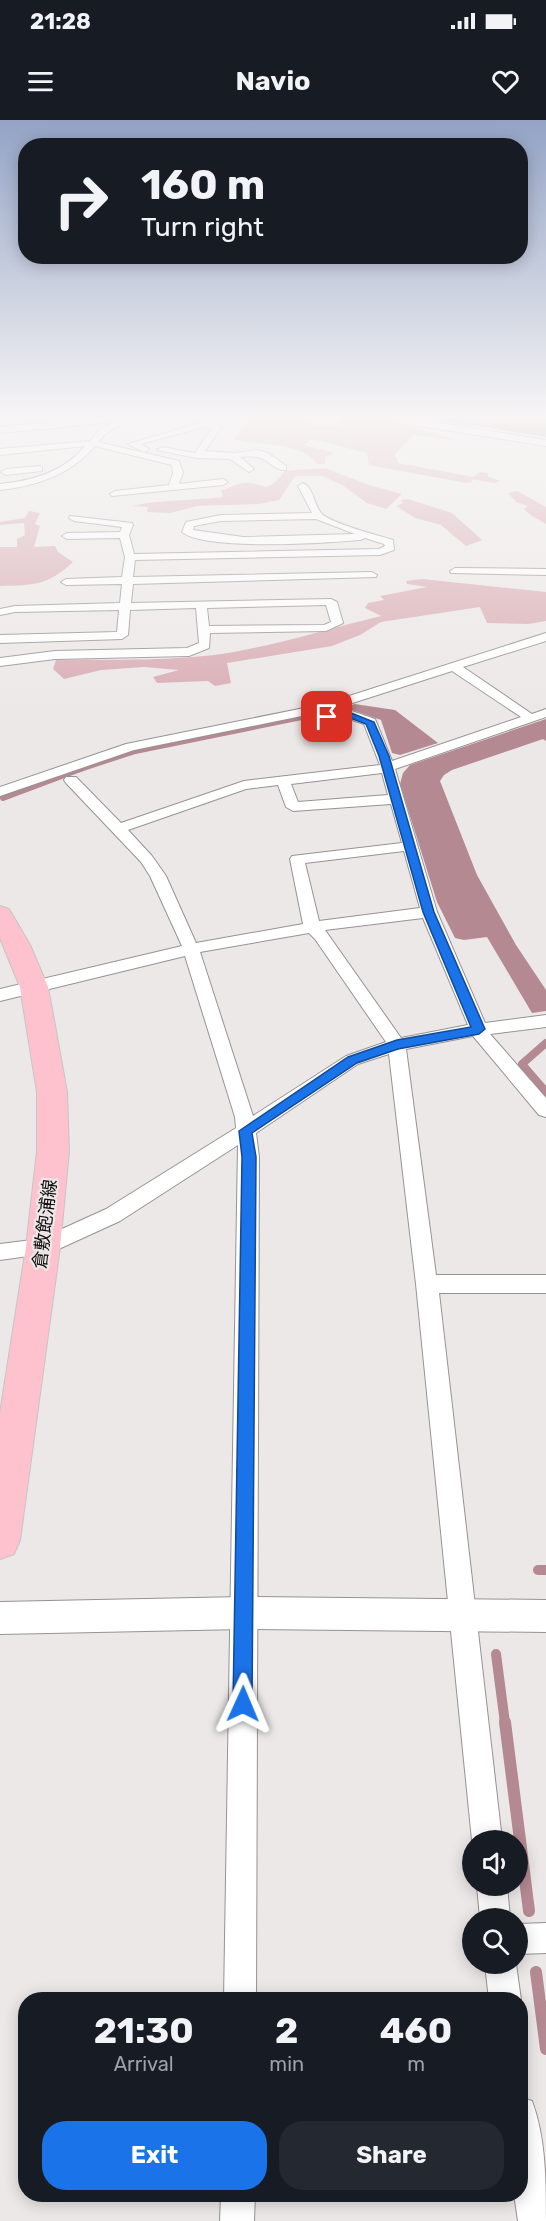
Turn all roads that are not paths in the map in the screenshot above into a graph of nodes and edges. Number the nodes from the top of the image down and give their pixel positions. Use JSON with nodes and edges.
{"nodes":[{"id":1,"x":316,"y":516,"type":"edge"},
{"id":2,"x":318,"y":516,"type":"edge"},
{"id":3,"x":74,"y":518,"type":"dead end"},
{"id":4,"x":124,"y":535,"type":"junction"},
{"id":5,"x":368,"y":535,"type":"junction"},
{"id":6,"x":67,"y":536,"type":"dead end"},
{"id":7,"x":130,"y":557,"type":"junction"},
{"id":8,"x":455,"y":571,"type":"dead end"},
{"id":9,"x":546,"y":572,"type":"edge"},
{"id":10,"x":372,"y":575,"type":"dead end"},
{"id":11,"x":128,"y":580,"type":"junction"},
{"id":12,"x":66,"y":582,"type":"dead end"},
{"id":13,"x":201,"y":605,"type":"junction"},
{"id":14,"x":127,"y":606,"type":"junction"},
{"id":15,"x":0,"y":612,"type":"edge"},
{"id":16,"x":204,"y":630,"type":"junction"},
{"id":17,"x":546,"y":637,"type":"edge"},
{"id":18,"x":0,"y":639,"type":"edge"},
{"id":19,"x":0,"y":662,"type":"edge"},
{"id":20,"x":456,"y":668,"type":"junction"},
{"id":21,"x":337,"y":710,"type":"junction"},
{"id":22,"x":546,"y":713,"type":"edge"},
{"id":23,"x":530,"y":718,"type":"junction"},
{"id":24,"x":387,"y":768,"type":"junction"},
{"id":25,"x":71,"y":780,"type":"junction"},
{"id":26,"x":283,"y":781,"type":"junction"},
{"id":27,"x":0,"y":792,"type":"edge"},
{"id":28,"x":396,"y":799,"type":"junction"},
{"id":29,"x":0,"y":804,"type":"edge"},
{"id":30,"x":118,"y":830,"type":"junction"},
{"id":31,"x":410,"y":846,"type":"junction"},
{"id":32,"x":429,"y":912,"type":"junction"},
{"id":33,"x":0,"y":914,"type":"edge"},
{"id":34,"x":312,"y":927,"type":"junction"},
{"id":35,"x":191,"y":949,"type":"junction"},
{"id":36,"x":34,"y":987,"type":"junction"},
{"id":37,"x":0,"y":995,"type":"edge"},
{"id":38,"x":542,"y":1022,"type":"edge"},
{"id":39,"x":479,"y":1029,"type":"junction"},
{"id":40,"x":397,"y":1045,"type":"junction"},
{"id":41,"x":546,"y":1110,"type":"edge"},
{"id":42,"x":246,"y":1131,"type":"junction"},
{"id":43,"x":43,"y":1247,"type":"junction"},
{"id":44,"x":0,"y":1252,"type":"edge"},
{"id":45,"x":427,"y":1284,"type":"junction"},
{"id":46,"x":546,"y":1284,"type":"edge"},
{"id":47,"x":0,"y":1540,"type":"edge"},
{"id":48,"x":243,"y":1613,"type":"junction"},
{"id":49,"x":463,"y":1615,"type":"junction"},
{"id":50,"x":546,"y":1616,"type":"edge"},
{"id":51,"x":0,"y":1618,"type":"edge"},
{"id":52,"x":486,"y":1830,"type":"edge"},
{"id":53,"x":546,"y":1938,"type":"edge"},
{"id":54,"x":528,"y":1939,"type":"edge"},
{"id":55,"x":502,"y":1974,"type":"edge"},
{"id":56,"x":240,"y":1992,"type":"edge"},
{"id":57,"x":504,"y":1992,"type":"edge"},
{"id":58,"x":528,"y":2171,"type":"edge"},
{"id":59,"x":238,"y":2202,"type":"edge"},
{"id":60,"x":237,"y":2221,"type":"edge"},
{"id":61,"x":535,"y":2221,"type":"edge"}],
"edges":[{"from":1,"to":5,"type":"street"},
{"from":2,"to":5,"type":"street"},
{"from":3,"to":4,"type":"street"},
{"from":4,"to":6,"type":"street"},
{"from":4,"to":7,"type":"street"},
{"from":5,"to":7,"type":"street"},
{"from":7,"to":11,"type":"street"},
{"from":8,"to":9,"type":"street"},
{"from":10,"to":11,"type":"street"},
{"from":11,"to":12,"type":"street"},
{"from":11,"to":14,"type":"street"},
{"from":13,"to":14,"type":"street"},
{"from":13,"to":16,"type":"street"},
{"from":13,"to":16,"type":"street"},
{"from":14,"to":15,"type":"street"},
{"from":14,"to":18,"type":"street"},
{"from":16,"to":19,"type":"street"},
{"from":17,"to":20,"type":"street"},
{"from":20,"to":21,"type":"street"},
{"from":20,"to":23,"type":"street"},
{"from":21,"to":24,"type":"street"},
{"from":21,"to":25,"type":"street"},
{"from":21,"to":27,"type":"street"},
{"from":22,"to":23,"type":"street"},
{"from":23,"to":24,"type":"street"},
{"from":24,"to":26,"type":"street"},
{"from":24,"to":28,"type":"street"},
{"from":25,"to":29,"type":"street"},
{"from":25,"to":30,"type":"street"},
{"from":26,"to":28,"type":"street"},
{"from":26,"to":30,"type":"street"},
{"from":28,"to":31,"type":"street"},
{"from":30,"to":35,"type":"street"},
{"from":31,"to":32,"type":"street"},
{"from":31,"to":34,"type":"street"},
{"from":32,"to":34,"type":"street"},
{"from":32,"to":39,"type":"street"},
{"from":33,"to":36,"type":"main road","name":"倉敷飽浦線"},
{"from":34,"to":35,"type":"street"},
{"from":34,"to":40,"type":"street"},
{"from":35,"to":36,"type":"street"},
{"from":35,"to":42,"type":"street"},
{"from":36,"to":37,"type":"street"},
{"from":36,"to":43,"type":"main road","name":"倉敷飽浦線"},
{"from":38,"to":39,"type":"street"},
{"from":39,"to":40,"type":"street"},
{"from":39,"to":41,"type":"street"},
{"from":40,"to":42,"type":"street"},
{"from":40,"to":45,"type":"street"},
{"from":42,"to":43,"type":"street"},
{"from":42,"to":48,"type":"street"},
{"from":43,"to":44,"type":"street"},
{"from":43,"to":47,"type":"main road","name":"倉敷飽浦線"},
{"from":45,"to":46,"type":"street"},
{"from":45,"to":49,"type":"street"},
{"from":48,"to":49,"type":"street"},
{"from":48,"to":51,"type":"street"},
{"from":48,"to":56,"type":"street"},
{"from":49,"to":50,"type":"street"},
{"from":49,"to":52,"type":"street"},
{"from":53,"to":54,"type":"street"},
{"from":55,"to":57,"type":"street"},
{"from":58,"to":61,"type":"street"},
{"from":59,"to":60,"type":"street"}]}
